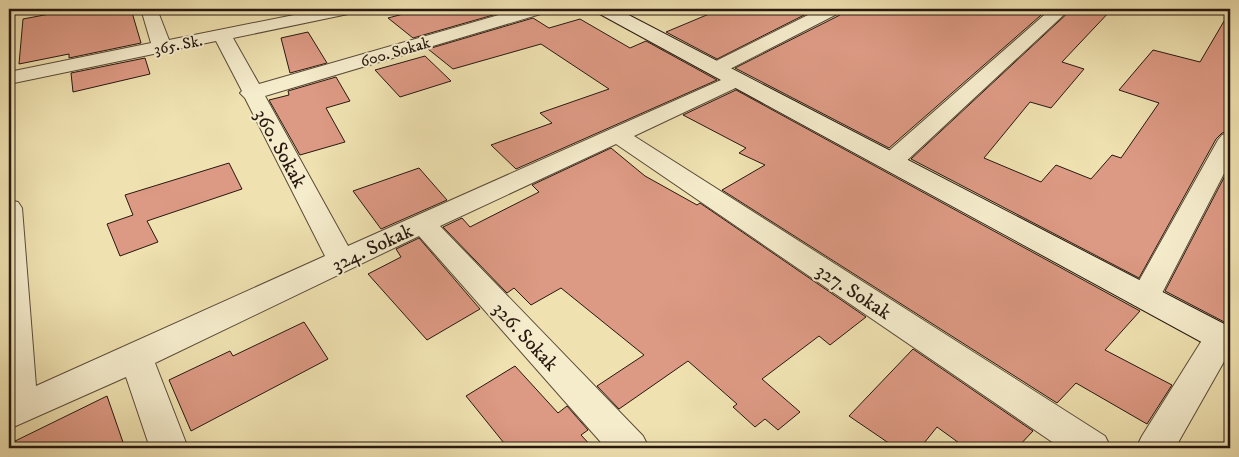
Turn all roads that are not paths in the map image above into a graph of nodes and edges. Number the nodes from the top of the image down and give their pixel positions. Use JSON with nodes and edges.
{"nodes":[{"id":1,"x":150,"y":9,"type":"edge"},
{"id":2,"x":348,"y":9,"type":"edge"},
{"id":3,"x":538,"y":9,"type":"edge"},
{"id":4,"x":604,"y":9,"type":"edge"},
{"id":5,"x":833,"y":9,"type":"edge"},
{"id":6,"x":1061,"y":9,"type":"edge"},
{"id":7,"x":222,"y":35,"type":"junction"},
{"id":8,"x":162,"y":48,"type":"junction"},
{"id":9,"x":727,"y":74,"type":"junction"},
{"id":10,"x":9,"y":78,"type":"edge"},
{"id":11,"x":251,"y":93,"type":"junction"},
{"id":12,"x":616,"y":134,"type":"junction"},
{"id":13,"x":1230,"y":140,"type":"edge"},
{"id":14,"x":891,"y":162,"type":"junction"},
{"id":15,"x":9,"y":208,"type":"edge"},
{"id":16,"x":423,"y":224,"type":"junction"},
{"id":17,"x":342,"y":260,"type":"junction"},
{"id":18,"x":1145,"y":297,"type":"junction"},
{"id":19,"x":1226,"y":340,"type":"edge"},
{"id":20,"x":136,"y":357,"type":"junction"},
{"id":21,"x":15,"y":411,"type":"edge"},
{"id":22,"x":169,"y":448,"type":"edge"},
{"id":23,"x":630,"y":448,"type":"edge"},
{"id":24,"x":1092,"y":448,"type":"edge"},
{"id":25,"x":1155,"y":448,"type":"edge"}],
"edges":[{"from":1,"to":8,"type":"street"},
{"from":2,"to":7,"type":"street","name":"365. Sk."},
{"from":3,"to":11,"type":"street","name":"600. Sokak"},
{"from":4,"to":9,"type":"street"},
{"from":5,"to":9,"type":"street","name":"324. Sokak"},
{"from":6,"to":14,"type":"street"},
{"from":7,"to":8,"type":"street","name":"365. Sk."},
{"from":7,"to":11,"type":"street","name":"360. Sokak"},
{"from":8,"to":10,"type":"street","name":"365. Sk."},
{"from":9,"to":12,"type":"street","name":"324. Sokak"},
{"from":9,"to":14,"type":"street"},
{"from":11,"to":17,"type":"street","name":"360. Sokak"},
{"from":12,"to":16,"type":"street","name":"324. Sokak"},
{"from":12,"to":24,"type":"street","name":"327. Sokak"},
{"from":13,"to":18,"type":"street"},
{"from":14,"to":18,"type":"street"},
{"from":15,"to":21,"type":"street"},
{"from":16,"to":17,"type":"street","name":"324. Sokak"},
{"from":16,"to":23,"type":"street","name":"326. Sokak"},
{"from":17,"to":20,"type":"street","name":"324. Sokak"},
{"from":18,"to":19,"type":"street"},
{"from":19,"to":25,"type":"street"},
{"from":20,"to":21,"type":"street","name":"324. Sokak"},
{"from":20,"to":22,"type":"street"}]}
